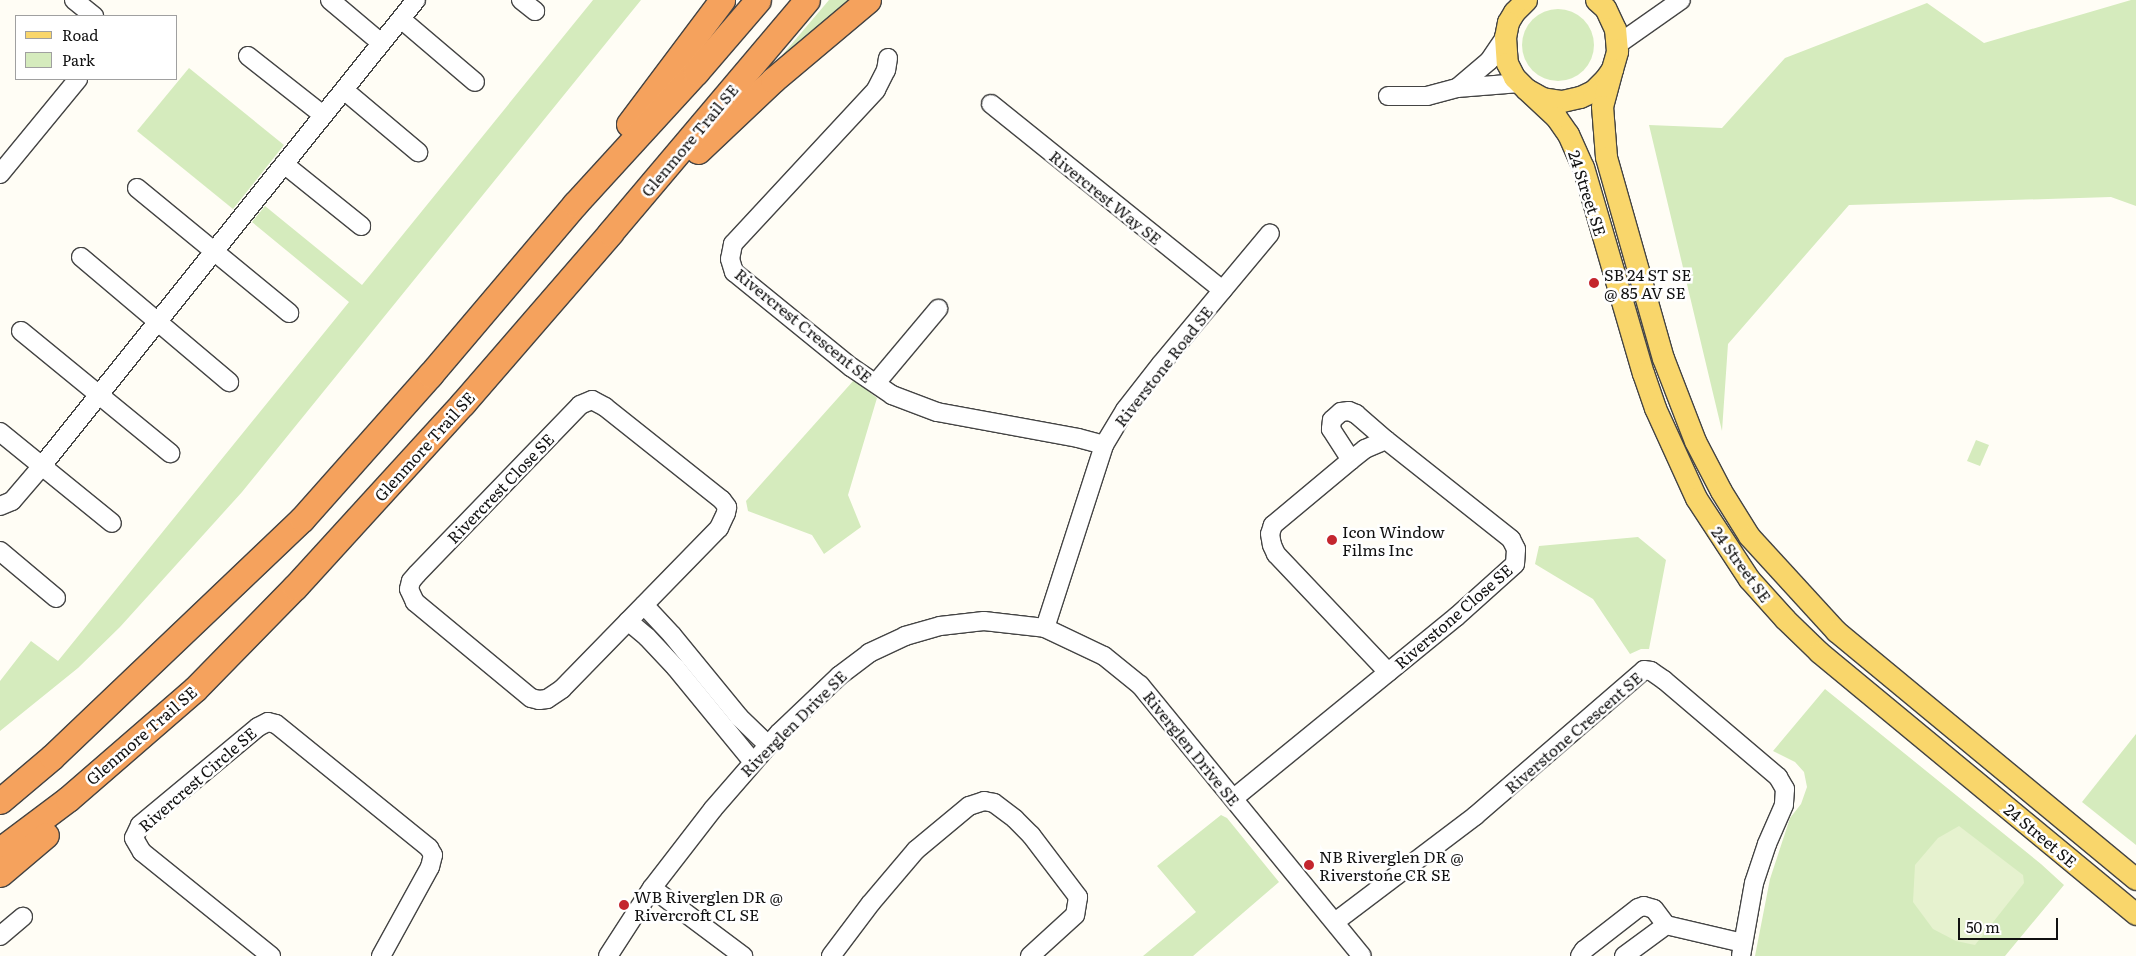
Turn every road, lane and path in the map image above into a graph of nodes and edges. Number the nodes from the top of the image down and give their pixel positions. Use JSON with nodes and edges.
{"nodes":[{"id":1,"x":74,"y":0,"type":"edge"},
{"id":2,"x":330,"y":0,"type":"edge"},
{"id":3,"x":416,"y":0,"type":"edge"},
{"id":4,"x":722,"y":0,"type":"edge"},
{"id":5,"x":758,"y":0,"type":"edge"},
{"id":6,"x":807,"y":0,"type":"edge"},
{"id":7,"x":868,"y":0,"type":"edge"},
{"id":8,"x":1505,"y":0,"type":"edge"},
{"id":9,"x":1526,"y":0,"type":"edge"},
{"id":10,"x":1596,"y":0,"type":"edge"},
{"id":11,"x":1681,"y":0,"type":"edge"},
{"id":12,"x":93,"y":15,"type":"edge"},
{"id":13,"x":401,"y":19,"type":"junction"},
{"id":14,"x":1506,"y":30,"type":"junction"},
{"id":15,"x":381,"y":43,"type":"junction"},
{"id":16,"x":1617,"y":45,"type":"junction"},
{"id":17,"x":248,"y":56,"type":"dead end"},
{"id":18,"x":888,"y":58,"type":"dead end"},
{"id":19,"x":1612,"y":69,"type":"junction"},
{"id":20,"x":77,"y":80,"type":"edge"},
{"id":21,"x":475,"y":82,"type":"dead end"},
{"id":22,"x":1523,"y":86,"type":"junction"},
{"id":23,"x":1458,"y":88,"type":"junction"},
{"id":24,"x":344,"y":90,"type":"junction"},
{"id":25,"x":1388,"y":96,"type":"dead end"},
{"id":26,"x":991,"y":104,"type":"dead end"},
{"id":27,"x":323,"y":116,"type":"junction"},
{"id":28,"x":418,"y":152,"type":"dead end"},
{"id":29,"x":284,"y":164,"type":"junction"},
{"id":30,"x":0,"y":174,"type":"edge"},
{"id":31,"x":137,"y":188,"type":"dead end"},
{"id":32,"x":575,"y":204,"type":"junction"},
{"id":33,"x":362,"y":226,"type":"dead end"},
{"id":34,"x":610,"y":233,"type":"junction"},
{"id":35,"x":1270,"y":233,"type":"dead end"},
{"id":36,"x":214,"y":252,"type":"junction"},
{"id":37,"x":81,"y":256,"type":"dead end"},
{"id":38,"x":1222,"y":290,"type":"junction"},
{"id":39,"x":938,"y":309,"type":"dead end"},
{"id":40,"x":289,"y":312,"type":"dead end"},
{"id":41,"x":157,"y":322,"type":"junction"},
{"id":42,"x":21,"y":331,"type":"dead end"},
{"id":43,"x":229,"y":382,"type":"dead end"},
{"id":44,"x":876,"y":383,"type":"junction"},
{"id":45,"x":99,"y":394,"type":"junction"},
{"id":46,"x":0,"y":432,"type":"edge"},
{"id":47,"x":1386,"y":440,"type":"junction"},
{"id":48,"x":1104,"y":445,"type":"junction"},
{"id":49,"x":170,"y":453,"type":"dead end"},
{"id":50,"x":1351,"y":460,"type":"junction"},
{"id":51,"x":41,"y":467,"type":"junction"},
{"id":52,"x":0,"y":506,"type":"edge"},
{"id":53,"x":112,"y":523,"type":"dead end"},
{"id":54,"x":0,"y":551,"type":"edge"},
{"id":55,"x":56,"y":598,"type":"dead end"},
{"id":56,"x":644,"y":605,"type":"junction"},
{"id":57,"x":628,"y":621,"type":"junction"},
{"id":58,"x":1045,"y":628,"type":"junction"},
{"id":59,"x":165,"y":651,"type":"junction"},
{"id":60,"x":1388,"y":672,"type":"junction"},
{"id":61,"x":195,"y":689,"type":"junction"},
{"id":62,"x":768,"y":745,"type":"junction"},
{"id":63,"x":753,"y":762,"type":"junction"},
{"id":64,"x":0,"y":779,"type":"edge"},
{"id":65,"x":1234,"y":798,"type":"junction"},
{"id":66,"x":0,"y":801,"type":"edge"},
{"id":67,"x":0,"y":850,"type":"edge"},
{"id":68,"x":0,"y":874,"type":"edge"},
{"id":69,"x":2136,"y":879,"type":"edge"},
{"id":70,"x":652,"y":888,"type":"junction"},
{"id":71,"x":2136,"y":914,"type":"edge"},
{"id":72,"x":23,"y":917,"type":"dead end"},
{"id":73,"x":1335,"y":922,"type":"junction"},
{"id":74,"x":1666,"y":925,"type":"junction"},
{"id":75,"x":0,"y":936,"type":"edge"},
{"id":76,"x":1742,"y":949,"type":"edge"},
{"id":77,"x":271,"y":956,"type":"edge"},
{"id":78,"x":381,"y":956,"type":"edge"},
{"id":79,"x":608,"y":956,"type":"edge"},
{"id":80,"x":743,"y":956,"type":"edge"},
{"id":81,"x":830,"y":956,"type":"edge"},
{"id":82,"x":1030,"y":956,"type":"edge"},
{"id":83,"x":1362,"y":956,"type":"edge"},
{"id":84,"x":1580,"y":956,"type":"edge"},
{"id":85,"x":1624,"y":956,"type":"edge"}],
"edges":[{"from":1,"to":12,"type":"street"},
{"from":2,"to":15,"type":"street"},
{"from":3,"to":13,"type":"street"},
{"from":4,"to":32,"type":"highway"},
{"from":5,"to":32,"type":"highway"},
{"from":6,"to":34,"type":"highway","name":"Glenmore Trail SE"},
{"from":7,"to":34,"type":"highway"},
{"from":8,"to":14,"type":"main road"},
{"from":9,"to":14,"type":"main road"},
{"from":10,"to":16,"type":"main road"},
{"from":11,"to":16,"type":"street"},
{"from":13,"to":15,"type":"street"},
{"from":13,"to":21,"type":"street"},
{"from":14,"to":22,"type":"main road","name":"24 Street SE"},
{"from":14,"to":23,"type":"street"},
{"from":15,"to":24,"type":"street"},
{"from":16,"to":19,"type":"main road","name":"24 Street SE"},
{"from":17,"to":27,"type":"street"},
{"from":18,"to":44,"type":"street","name":"Rivercrest Crescent SE"},
{"from":19,"to":22,"type":"main road"},
{"from":19,"to":69,"type":"main road","name":"24 Street SE"},
{"from":20,"to":30,"type":"street"},
{"from":22,"to":23,"type":"street"},
{"from":22,"to":71,"type":"main road","name":"24 Street SE"},
{"from":23,"to":25,"type":"street"},
{"from":24,"to":27,"type":"street"},
{"from":24,"to":28,"type":"street"},
{"from":26,"to":38,"type":"street","name":"Rivercrest Way SE"},
{"from":27,"to":29,"type":"street"},
{"from":29,"to":33,"type":"street"},
{"from":29,"to":36,"type":"street"},
{"from":31,"to":36,"type":"street"},
{"from":32,"to":59,"type":"highway"},
{"from":34,"to":61,"type":"highway","name":"Glenmore Trail SE"},
{"from":35,"to":38,"type":"street","name":"Riverstone Road SE"},
{"from":36,"to":40,"type":"street"},
{"from":36,"to":41,"type":"street"},
{"from":37,"to":41,"type":"street"},
{"from":38,"to":48,"type":"street","name":"Riverstone Road SE"},
{"from":39,"to":44,"type":"street"},
{"from":41,"to":43,"type":"street"},
{"from":41,"to":45,"type":"street"},
{"from":42,"to":45,"type":"street"},
{"from":44,"to":48,"type":"street","name":"Rivercrest Crescent SE"},
{"from":45,"to":49,"type":"street"},
{"from":45,"to":51,"type":"street"},
{"from":46,"to":51,"type":"street"},
{"from":47,"to":50,"type":"street","name":"Riverstone Close SE"},
{"from":47,"to":50,"type":"street","name":"Riverstone Close SE"},
{"from":47,"to":60,"type":"street","name":"Riverstone Close SE"},
{"from":48,"to":58,"type":"street","name":"Riverstone Road SE"},
{"from":50,"to":60,"type":"street","name":"Riverstone Close SE"},
{"from":51,"to":52,"type":"street"},
{"from":51,"to":53,"type":"street"},
{"from":54,"to":55,"type":"street"},
{"from":56,"to":57,"type":"street","name":"Rivercrest Close SE"},
{"from":56,"to":57,"type":"street","name":"Rivercrest Close SE"},
{"from":56,"to":62,"type":"street"},
{"from":57,"to":63,"type":"street"},
{"from":58,"to":62,"type":"street","name":"Riverglen Drive SE"},
{"from":58,"to":65,"type":"street","name":"Riverglen Drive SE"},
{"from":59,"to":64,"type":"highway"},
{"from":59,"to":66,"type":"highway"},
{"from":60,"to":65,"type":"street","name":"Riverstone Close SE"},
{"from":61,"to":67,"type":"highway","name":"Glenmore Trail SE"},
{"from":61,"to":68,"type":"highway"},
{"from":62,"to":63,"type":"street","name":"Riverglen Drive SE"},
{"from":63,"to":70,"type":"street","name":"Riverglen Drive SE"},
{"from":65,"to":73,"type":"street","name":"Riverglen Drive SE"},
{"from":70,"to":79,"type":"street","name":"Riverglen Drive SE"},
{"from":70,"to":80,"type":"street"},
{"from":72,"to":75,"type":"street"},
{"from":73,"to":76,"type":"street","name":"Riverstone Crescent SE"},
{"from":73,"to":83,"type":"street","name":"Riverglen Drive SE"},
{"from":74,"to":76,"type":"street"},
{"from":74,"to":84,"type":"street"},
{"from":74,"to":85,"type":"street"},
{"from":77,"to":78,"type":"street","name":"Rivercrest Circle SE"},
{"from":81,"to":82,"type":"street"}]}
